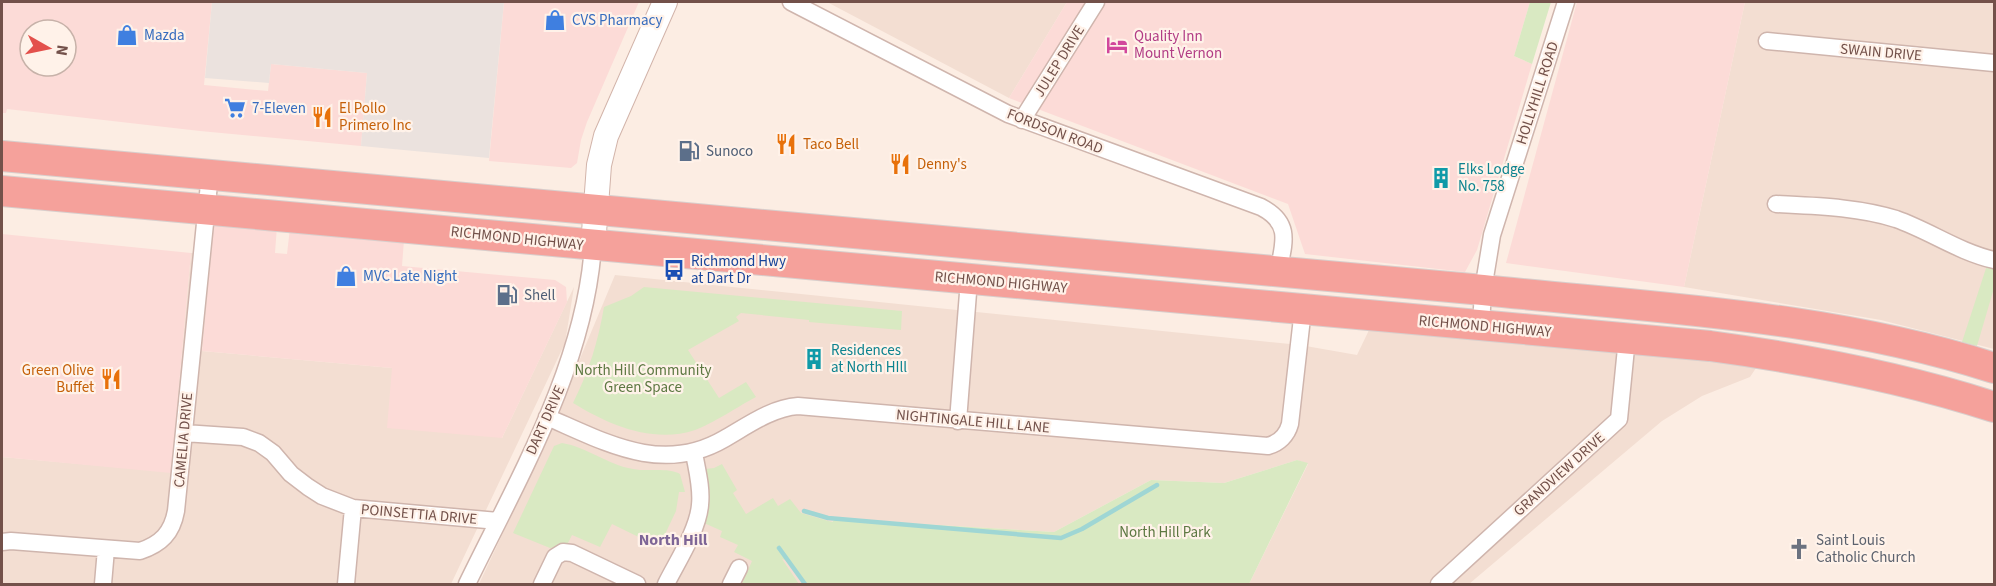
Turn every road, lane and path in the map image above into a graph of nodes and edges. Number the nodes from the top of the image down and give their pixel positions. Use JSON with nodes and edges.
{"nodes":[{"id":1,"x":665,"y":2,"type":"edge"},
{"id":2,"x":791,"y":2,"type":"edge"},
{"id":3,"x":1096,"y":2,"type":"edge"},
{"id":4,"x":1566,"y":2,"type":"edge"},
{"id":5,"x":1767,"y":41,"type":"dead end"},
{"id":6,"x":1995,"y":63,"type":"edge"},
{"id":7,"x":1022,"y":120,"type":"junction"},
{"id":8,"x":2,"y":156,"type":"edge"},
{"id":9,"x":210,"y":174,"type":"junction"},
{"id":10,"x":2,"y":191,"type":"edge"},
{"id":11,"x":1776,"y":204,"type":"dead end"},
{"id":12,"x":207,"y":209,"type":"junction"},
{"id":13,"x":595,"y":211,"type":"junction"},
{"id":14,"x":593,"y":246,"type":"junction"},
{"id":15,"x":1995,"y":260,"type":"edge"},
{"id":16,"x":1278,"y":272,"type":"junction"},
{"id":17,"x":969,"y":280,"type":"junction"},
{"id":18,"x":1483,"y":291,"type":"junction"},
{"id":19,"x":1303,"y":309,"type":"junction"},
{"id":20,"x":1480,"y":326,"type":"junction"},
{"id":21,"x":1627,"y":338,"type":"junction"},
{"id":22,"x":1995,"y":368,"type":"edge"},
{"id":23,"x":1995,"y":407,"type":"edge"},
{"id":24,"x":547,"y":417,"type":"junction"},
{"id":25,"x":958,"y":421,"type":"junction"},
{"id":26,"x":184,"y":433,"type":"junction"},
{"id":27,"x":694,"y":453,"type":"junction"},
{"id":28,"x":353,"y":508,"type":"junction"},
{"id":29,"x":498,"y":521,"type":"junction"},
{"id":30,"x":2,"y":542,"type":"edge"},
{"id":31,"x":106,"y":549,"type":"junction"},
{"id":32,"x":739,"y":568,"type":"dead end"},
{"id":33,"x":103,"y":585,"type":"edge"},
{"id":34,"x":346,"y":585,"type":"edge"},
{"id":35,"x":467,"y":585,"type":"edge"},
{"id":36,"x":542,"y":585,"type":"edge"},
{"id":37,"x":637,"y":585,"type":"edge"},
{"id":38,"x":666,"y":585,"type":"edge"},
{"id":39,"x":731,"y":585,"type":"edge"},
{"id":40,"x":1439,"y":585,"type":"edge"}],
"edges":[{"from":1,"to":13,"type":"street"},
{"from":2,"to":7,"type":"street","name":"FORDSON ROAD"},
{"from":3,"to":7,"type":"street","name":"JULEP DRIVE"},
{"from":4,"to":18,"type":"street","name":"HOLLYHILL ROAD"},
{"from":5,"to":6,"type":"street","name":"SWAIN DRIVE"},
{"from":7,"to":16,"type":"street","name":"FORDSON ROAD"},
{"from":8,"to":9,"type":"highway"},
{"from":9,"to":12,"type":"street","name":"CAMELIA DRIVE"},
{"from":9,"to":13,"type":"highway"},
{"from":10,"to":12,"type":"highway","name":"RICHMOND HIGHWAY"},
{"from":11,"to":15,"type":"street"},
{"from":12,"to":14,"type":"highway","name":"RICHMOND HIGHWAY"},
{"from":12,"to":26,"type":"street","name":"CAMELIA DRIVE"},
{"from":13,"to":14,"type":"street"},
{"from":13,"to":16,"type":"highway"},
{"from":14,"to":17,"type":"highway","name":"RICHMOND HIGHWAY"},
{"from":14,"to":24,"type":"street","name":"DART DRIVE"},
{"from":16,"to":18,"type":"highway"},
{"from":17,"to":19,"type":"highway","name":"RICHMOND HIGHWAY"},
{"from":17,"to":25,"type":"street"},
{"from":18,"to":20,"type":"street","name":"HOLLYHILL ROAD"},
{"from":18,"to":22,"type":"highway"},
{"from":19,"to":20,"type":"highway","name":"RICHMOND HIGHWAY"},
{"from":19,"to":25,"type":"street","name":"NIGHTINGALE HILL LANE"},
{"from":20,"to":21,"type":"highway","name":"RICHMOND HIGHWAY"},
{"from":21,"to":23,"type":"highway","name":"RICHMOND HIGHWAY"},
{"from":21,"to":40,"type":"street","name":"GRANDVIEW DRIVE"},
{"from":24,"to":27,"type":"street","name":"NIGHTINGALE HILL LANE"},
{"from":24,"to":29,"type":"street","name":"DART DRIVE"},
{"from":25,"to":27,"type":"street","name":"NIGHTINGALE HILL LANE"},
{"from":26,"to":28,"type":"street","name":"POINSETTIA DRIVE"},
{"from":26,"to":31,"type":"street","name":"CAMELIA DRIVE"},
{"from":27,"to":38,"type":"street"},
{"from":28,"to":29,"type":"street","name":"POINSETTIA DRIVE"},
{"from":28,"to":34,"type":"street"},
{"from":29,"to":35,"type":"street","name":"DART DRIVE"},
{"from":30,"to":31,"type":"street","name":"CAMELIA DRIVE"},
{"from":31,"to":33,"type":"street"},
{"from":32,"to":39,"type":"street"},
{"from":36,"to":37,"type":"street"}]}
